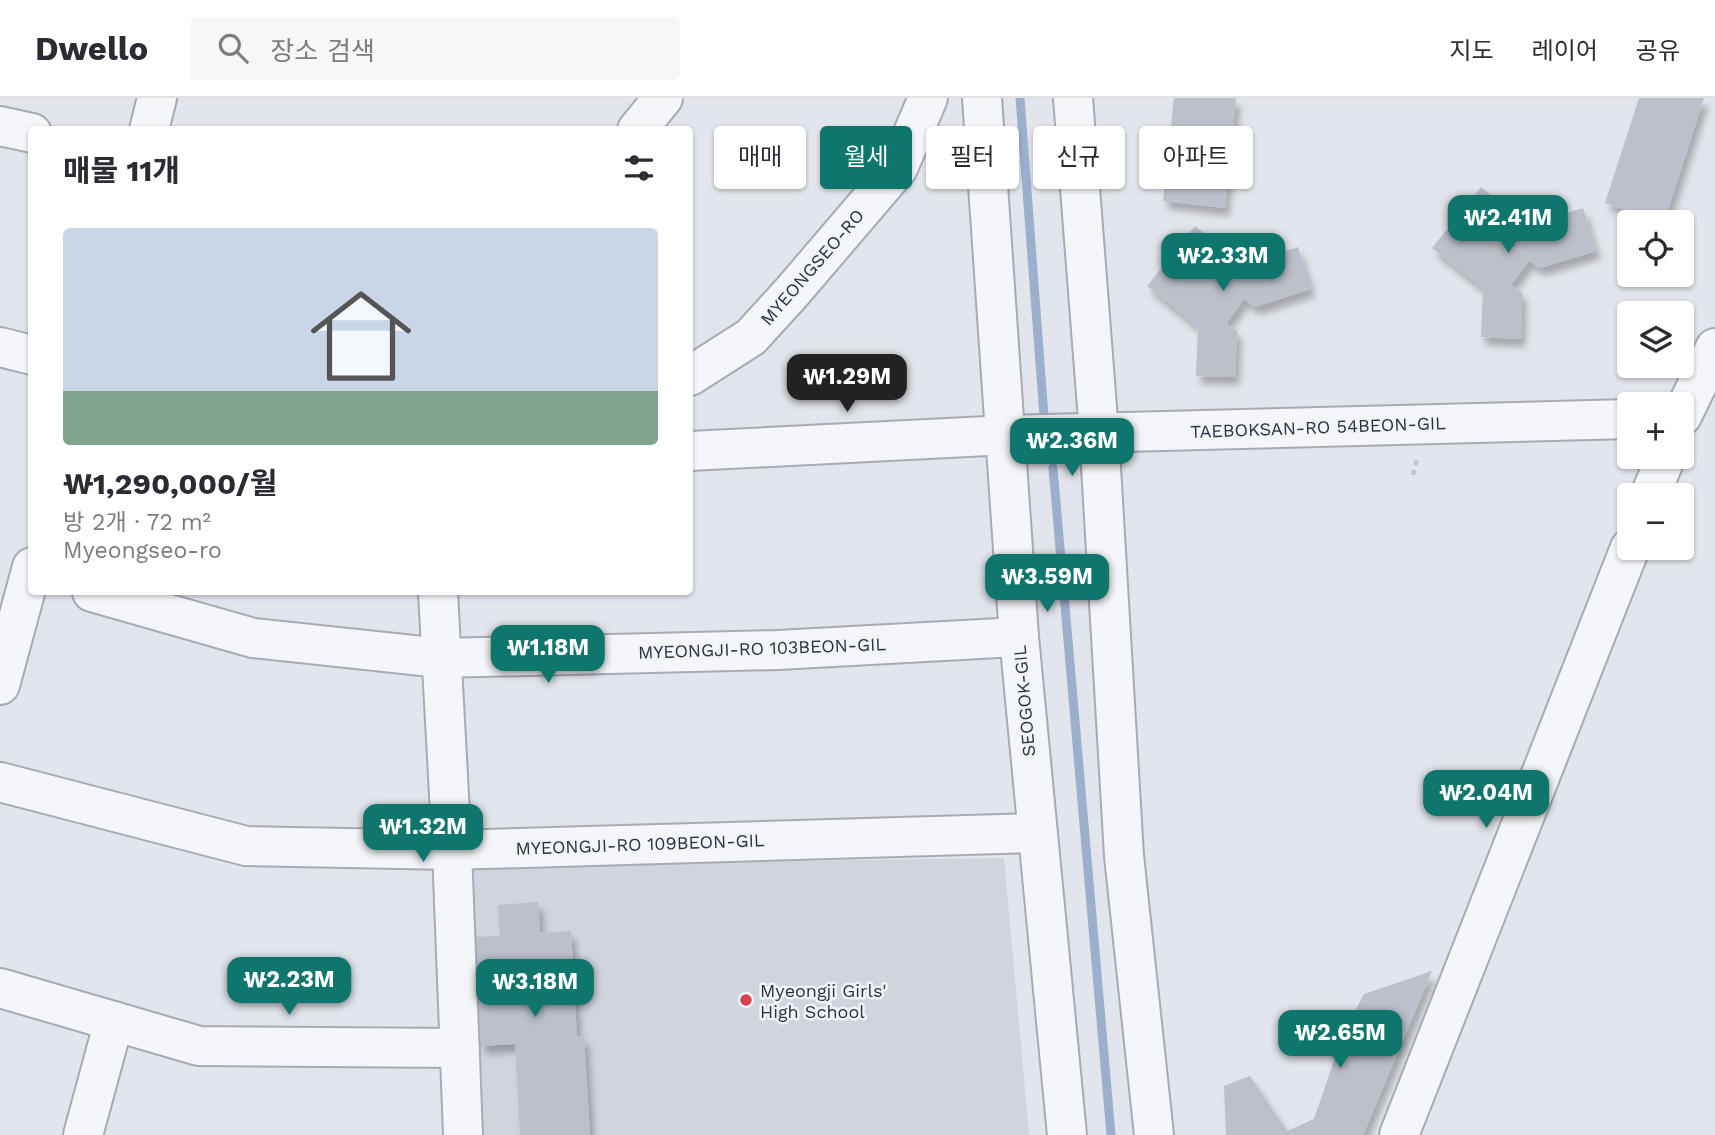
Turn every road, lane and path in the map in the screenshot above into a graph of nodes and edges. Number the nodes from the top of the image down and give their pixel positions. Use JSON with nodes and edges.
{"nodes":[{"id":1,"x":157,"y":98,"type":"edge"},
{"id":2,"x":663,"y":98,"type":"edge"},
{"id":3,"x":928,"y":98,"type":"edge"},
{"id":4,"x":982,"y":98,"type":"edge"},
{"id":5,"x":1073,"y":98,"type":"edge"},
{"id":6,"x":0,"y":126,"type":"edge"},
{"id":7,"x":150,"y":126,"type":"edge"},
{"id":8,"x":640,"y":126,"type":"edge"},
{"id":9,"x":28,"y":132,"type":"edge"},
{"id":10,"x":0,"y":347,"type":"edge"},
{"id":11,"x":1715,"y":348,"type":"edge"},
{"id":12,"x":28,"y":354,"type":"edge"},
{"id":13,"x":693,"y":374,"type":"edge"},
{"id":14,"x":1694,"y":392,"type":"edge"},
{"id":15,"x":1617,"y":419,"type":"edge"},
{"id":16,"x":1099,"y":433,"type":"junction"},
{"id":17,"x":1007,"y":435,"type":"junction"},
{"id":18,"x":693,"y":451,"type":"edge"},
{"id":19,"x":1625,"y":560,"type":"edge"},
{"id":20,"x":23,"y":571,"type":"edge"},
{"id":21,"x":102,"y":595,"type":"edge"},
{"id":22,"x":438,"y":595,"type":"edge"},
{"id":23,"x":1018,"y":637,"type":"junction"},
{"id":24,"x":441,"y":658,"type":"junction"},
{"id":25,"x":0,"y":685,"type":"edge"},
{"id":26,"x":0,"y":782,"type":"edge"},
{"id":27,"x":1036,"y":833,"type":"junction"},
{"id":28,"x":453,"y":850,"type":"junction"},
{"id":29,"x":0,"y":988,"type":"edge"},
{"id":30,"x":114,"y":1021,"type":"junction"},
{"id":31,"x":460,"y":1048,"type":"junction"},
{"id":32,"x":83,"y":1135,"type":"edge"},
{"id":33,"x":463,"y":1135,"type":"edge"},
{"id":34,"x":1067,"y":1135,"type":"edge"},
{"id":35,"x":1154,"y":1135,"type":"edge"},
{"id":36,"x":1399,"y":1135,"type":"edge"}],
"edges":[{"from":1,"to":7,"type":"street"},
{"from":2,"to":8,"type":"street"},
{"from":3,"to":13,"type":"street","name":"MYEONGSEO-RO"},
{"from":4,"to":17,"type":"street","name":"SEOGOK-GIL"},
{"from":5,"to":16,"type":"street"},
{"from":6,"to":9,"type":"street"},
{"from":10,"to":12,"type":"street"},
{"from":11,"to":14,"type":"street"},
{"from":15,"to":16,"type":"street","name":"TAEBOKSAN-RO 54BEON-GIL"},
{"from":16,"to":17,"type":"street","name":"TAEBOKSAN-RO 54BEON-GIL"},
{"from":16,"to":35,"type":"street"},
{"from":17,"to":18,"type":"street"},
{"from":17,"to":23,"type":"street","name":"SEOGOK-GIL"},
{"from":19,"to":36,"type":"street"},
{"from":20,"to":25,"type":"street"},
{"from":21,"to":24,"type":"street","name":"MYEONGJI-RO 103BEON-GIL"},
{"from":22,"to":24,"type":"street"},
{"from":23,"to":24,"type":"street","name":"MYEONGJI-RO 103BEON-GIL"},
{"from":23,"to":27,"type":"street","name":"SEOGOK-GIL"},
{"from":24,"to":28,"type":"street"},
{"from":26,"to":28,"type":"street","name":"MYEONGJI-RO 109BEON-GIL"},
{"from":27,"to":28,"type":"street","name":"MYEONGJI-RO 109BEON-GIL"},
{"from":27,"to":34,"type":"street","name":"SEOGOK-GIL"},
{"from":28,"to":31,"type":"street"},
{"from":29,"to":30,"type":"street"},
{"from":30,"to":31,"type":"street"},
{"from":30,"to":32,"type":"street"},
{"from":31,"to":33,"type":"street"}]}
